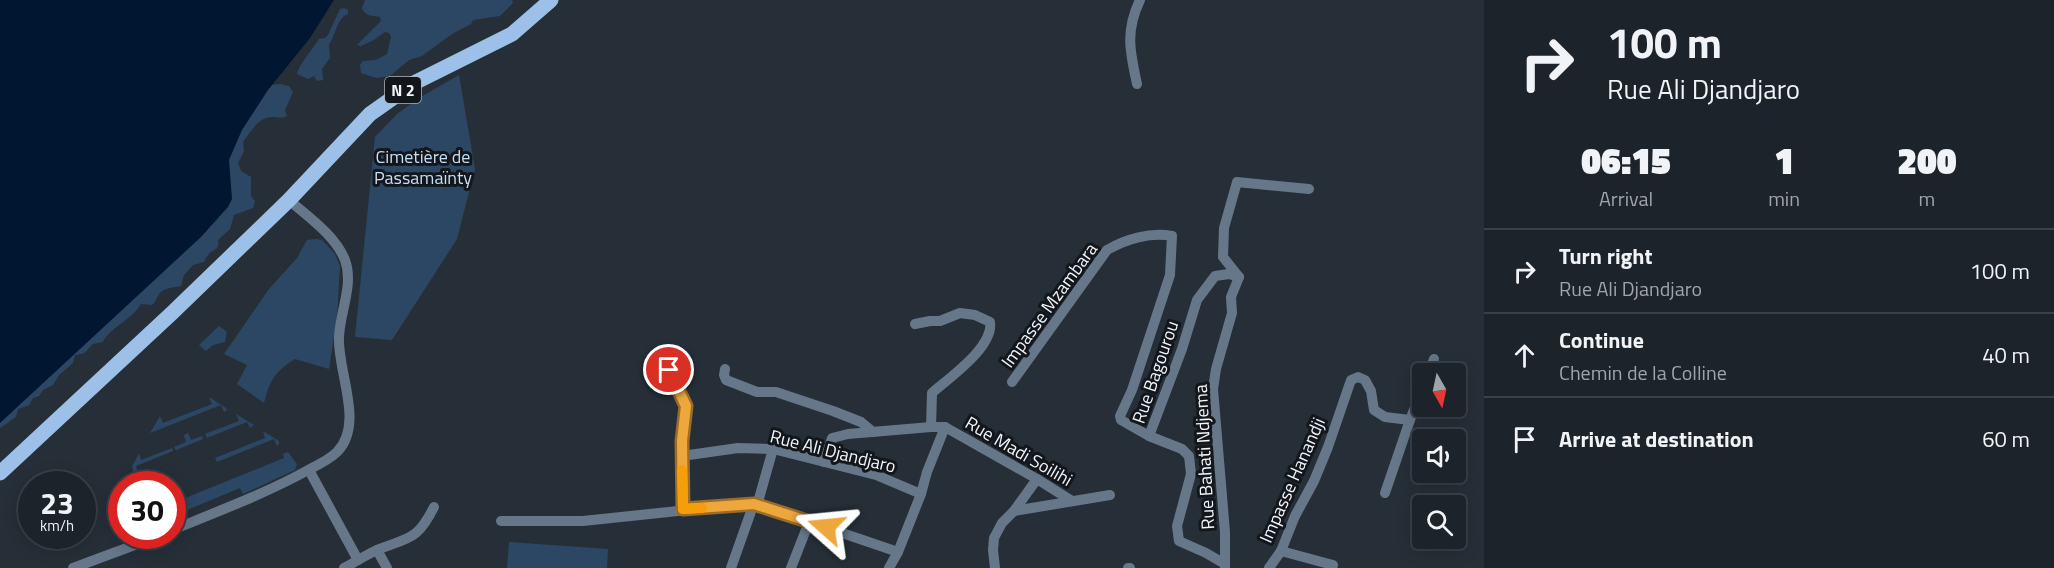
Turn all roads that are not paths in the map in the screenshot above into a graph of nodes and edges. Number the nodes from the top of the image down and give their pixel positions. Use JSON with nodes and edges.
{"nodes":[{"id":1,"x":551,"y":0,"type":"edge"},
{"id":2,"x":1140,"y":0,"type":"edge"},
{"id":3,"x":542,"y":6,"type":"edge"},
{"id":4,"x":1137,"y":84,"type":"dead end"},
{"id":5,"x":1309,"y":189,"type":"dead end"},
{"id":6,"x":289,"y":200,"type":"junction"},
{"id":7,"x":1239,"y":277,"type":"junction"},
{"id":8,"x":915,"y":324,"type":"dead end"},
{"id":9,"x":662,"y":356,"type":"dead end"},
{"id":10,"x":1434,"y":359,"type":"dead end"},
{"id":11,"x":1432,"y":363,"type":"edge"},
{"id":12,"x":725,"y":369,"type":"dead end"},
{"id":13,"x":1012,"y":382,"type":"dead end"},
{"id":14,"x":1412,"y":415,"type":"edge"},
{"id":15,"x":1410,"y":420,"type":"junction"},
{"id":16,"x":931,"y":427,"type":"junction"},
{"id":17,"x":945,"y":428,"type":"junction"},
{"id":18,"x":873,"y":432,"type":"junction"},
{"id":19,"x":1149,"y":436,"type":"junction"},
{"id":20,"x":773,"y":449,"type":"junction"},
{"id":21,"x":682,"y":456,"type":"junction"},
{"id":22,"x":824,"y":462,"type":"junction"},
{"id":23,"x":309,"y":470,"type":"junction"},
{"id":24,"x":0,"y":473,"type":"edge"},
{"id":25,"x":1038,"y":479,"type":"junction"},
{"id":26,"x":921,"y":494,"type":"junction"},
{"id":27,"x":1385,"y":494,"type":"dead end"},
{"id":28,"x":1110,"y":495,"type":"dead end"},
{"id":29,"x":1072,"y":501,"type":"junction"},
{"id":30,"x":754,"y":504,"type":"junction"},
{"id":31,"x":434,"y":507,"type":"dead end"},
{"id":32,"x":683,"y":509,"type":"junction"},
{"id":33,"x":1014,"y":511,"type":"junction"},
{"id":34,"x":501,"y":521,"type":"dead end"},
{"id":35,"x":809,"y":522,"type":"junction"},
{"id":36,"x":186,"y":524,"type":"edge"},
{"id":37,"x":124,"y":549,"type":"edge"},
{"id":38,"x":377,"y":550,"type":"junction"},
{"id":39,"x":1281,"y":551,"type":"junction"},
{"id":40,"x":898,"y":552,"type":"junction"},
{"id":41,"x":358,"y":560,"type":"junction"},
{"id":42,"x":1225,"y":566,"type":"edge"},
{"id":43,"x":73,"y":568,"type":"edge"},
{"id":44,"x":344,"y":568,"type":"edge"},
{"id":45,"x":387,"y":568,"type":"edge"},
{"id":46,"x":731,"y":568,"type":"edge"},
{"id":47,"x":791,"y":568,"type":"edge"},
{"id":48,"x":889,"y":568,"type":"edge"},
{"id":49,"x":995,"y":568,"type":"edge"},
{"id":50,"x":1269,"y":568,"type":"edge"},
{"id":51,"x":1332,"y":568,"type":"edge"}],
"edges":[{"from":1,"to":3,"type":"main road","number":"N 2"},
{"from":2,"to":4,"type":"street"},
{"from":3,"to":6,"type":"main road","number":"N 2"},
{"from":5,"to":7,"type":"street"},
{"from":6,"to":23,"type":"street"},
{"from":6,"to":24,"type":"main road","number":"N 2"},
{"from":7,"to":19,"type":"street","name":"Rue Bagourou"},
{"from":7,"to":42,"type":"street","name":"Rue Bahati Ndjema"},
{"from":8,"to":16,"type":"street"},
{"from":9,"to":21,"type":"street"},
{"from":10,"to":11,"type":"street"},
{"from":12,"to":18,"type":"street"},
{"from":13,"to":19,"type":"street","name":"Impasse Mzambara"},
{"from":14,"to":15,"type":"street"},
{"from":15,"to":27,"type":"street"},
{"from":15,"to":39,"type":"street","name":"Impasse Hanandji"},
{"from":16,"to":17,"type":"street","name":"Rue Madi Soilihi"},
{"from":16,"to":18,"type":"street","name":"Rue Madi Soilihi"},
{"from":17,"to":25,"type":"street","name":"Rue Madi Soilihi"},
{"from":17,"to":26,"type":"street"},
{"from":18,"to":22,"type":"street","name":"Rue Madi Soilihi"},
{"from":19,"to":42,"type":"street","name":"Rue Bagourou"},
{"from":20,"to":21,"type":"street","name":"Rue Ali Djandjaro"},
{"from":20,"to":22,"type":"street","name":"Rue Ali Djandjaro"},
{"from":20,"to":30,"type":"street"},
{"from":21,"to":32,"type":"street"},
{"from":22,"to":26,"type":"street","name":"Rue Ali Djandjaro"},
{"from":23,"to":36,"type":"street"},
{"from":23,"to":41,"type":"street"},
{"from":25,"to":29,"type":"street","name":"Rue Madi Soilihi"},
{"from":25,"to":33,"type":"street"},
{"from":26,"to":40,"type":"street"},
{"from":28,"to":29,"type":"street"},
{"from":29,"to":33,"type":"street"},
{"from":30,"to":32,"type":"street"},
{"from":30,"to":35,"type":"street"},
{"from":30,"to":46,"type":"street"},
{"from":31,"to":38,"type":"street"},
{"from":32,"to":34,"type":"street"},
{"from":33,"to":49,"type":"street"},
{"from":35,"to":40,"type":"street"},
{"from":35,"to":47,"type":"street"},
{"from":37,"to":43,"type":"street"},
{"from":38,"to":41,"type":"street"},
{"from":38,"to":45,"type":"street"},
{"from":39,"to":50,"type":"street","name":"Impasse Hanandji"},
{"from":39,"to":51,"type":"street"},
{"from":40,"to":48,"type":"street"},
{"from":41,"to":44,"type":"street"}]}
